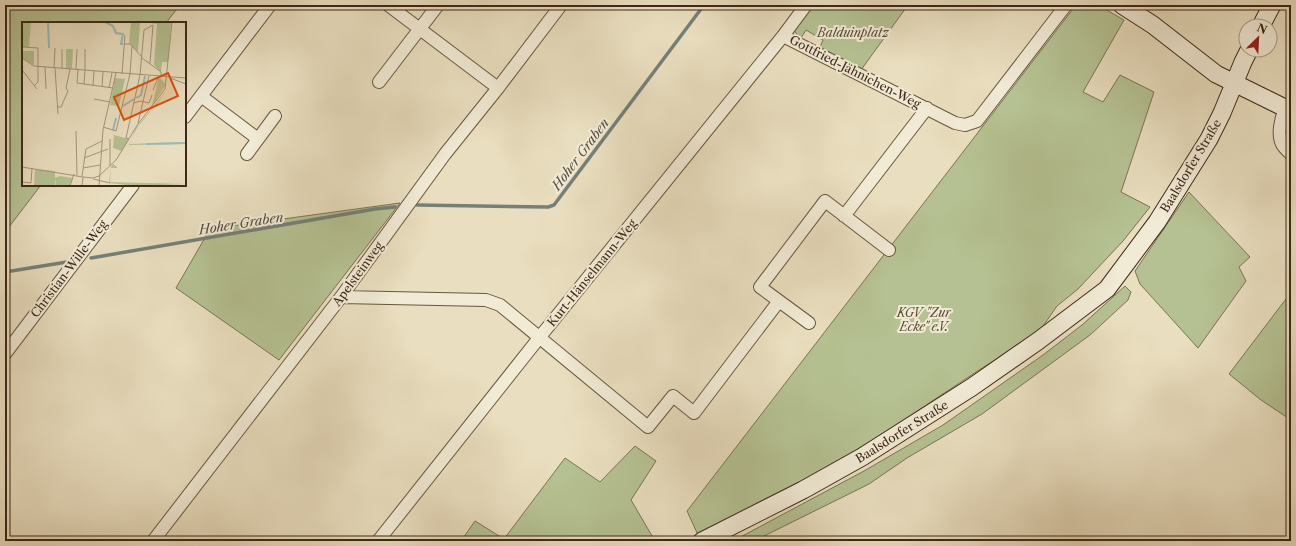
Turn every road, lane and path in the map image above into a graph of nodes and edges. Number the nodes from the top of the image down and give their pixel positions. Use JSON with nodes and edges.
{"nodes":[{"id":1,"x":270,"y":5,"type":"edge"},
{"id":2,"x":388,"y":5,"type":"edge"},
{"id":3,"x":438,"y":5,"type":"edge"},
{"id":4,"x":561,"y":5,"type":"edge"},
{"id":5,"x":806,"y":5,"type":"edge"},
{"id":6,"x":1066,"y":5,"type":"edge"},
{"id":7,"x":1272,"y":5,"type":"edge"},
{"id":8,"x":1125,"y":6,"type":"edge"},
{"id":9,"x":1265,"y":18,"type":"edge"},
{"id":10,"x":420,"y":29,"type":"junction"},
{"id":11,"x":783,"y":36,"type":"junction"},
{"id":12,"x":1245,"y":58,"type":"edge"},
{"id":13,"x":379,"y":82,"type":"dead end"},
{"id":14,"x":1233,"y":84,"type":"junction"},
{"id":15,"x":498,"y":88,"type":"junction"},
{"id":16,"x":201,"y":96,"type":"junction"},
{"id":17,"x":927,"y":108,"type":"junction"},
{"id":18,"x":1288,"y":110,"type":"edge"},
{"id":19,"x":186,"y":116,"type":"edge"},
{"id":20,"x":275,"y":116,"type":"dead end"},
{"id":21,"x":258,"y":139,"type":"junction"},
{"id":22,"x":247,"y":154,"type":"dead end"},
{"id":23,"x":1291,"y":154,"type":"edge"},
{"id":24,"x":132,"y":186,"type":"edge"},
{"id":25,"x":844,"y":216,"type":"junction"},
{"id":26,"x":889,"y":250,"type":"dead end"},
{"id":27,"x":341,"y":297,"type":"junction"},
{"id":28,"x":779,"y":301,"type":"junction"},
{"id":29,"x":809,"y":323,"type":"dead end"},
{"id":30,"x":539,"y":338,"type":"junction"},
{"id":31,"x":5,"y":354,"type":"edge"},
{"id":32,"x":153,"y":541,"type":"edge"},
{"id":33,"x":378,"y":541,"type":"edge"},
{"id":34,"x":702,"y":541,"type":"edge"}],
"edges":[{"from":1,"to":16,"type":"street"},
{"from":2,"to":10,"type":"street"},
{"from":3,"to":10,"type":"street"},
{"from":4,"to":15,"type":"street","name":"Apelsteinweg"},
{"from":5,"to":11,"type":"street","name":"Kurt-Hänselmann-Weg"},
{"from":6,"to":17,"type":"street","name":"Gottfried-Jähnichen-Weg"},
{"from":7,"to":9,"type":"main road"},
{"from":8,"to":14,"type":"main road"},
{"from":10,"to":13,"type":"street"},
{"from":10,"to":15,"type":"street"},
{"from":11,"to":17,"type":"street","name":"Gottfried-Jähnichen-Weg"},
{"from":11,"to":30,"type":"street","name":"Kurt-Hänselmann-Weg"},
{"from":12,"to":14,"type":"main road","name":"Baalsdorfer Straße"},
{"from":14,"to":18,"type":"main road"},
{"from":14,"to":34,"type":"main road","name":"Baalsdorfer Straße"},
{"from":15,"to":27,"type":"street","name":"Apelsteinweg"},
{"from":16,"to":19,"type":"street"},
{"from":16,"to":21,"type":"street"},
{"from":17,"to":25,"type":"street","name":"Gottfried-Jähnichen-Weg"},
{"from":18,"to":23,"type":"street"},
{"from":20,"to":21,"type":"street"},
{"from":21,"to":22,"type":"street"},
{"from":24,"to":31,"type":"street","name":"Christian-Wille-Weg"},
{"from":25,"to":26,"type":"street"},
{"from":25,"to":28,"type":"street"},
{"from":27,"to":30,"type":"street"},
{"from":27,"to":32,"type":"street","name":"Apelsteinweg"},
{"from":28,"to":29,"type":"street"},
{"from":28,"to":30,"type":"street"},
{"from":30,"to":33,"type":"street","name":"Kurt-Hänselmann-Weg"}]}
